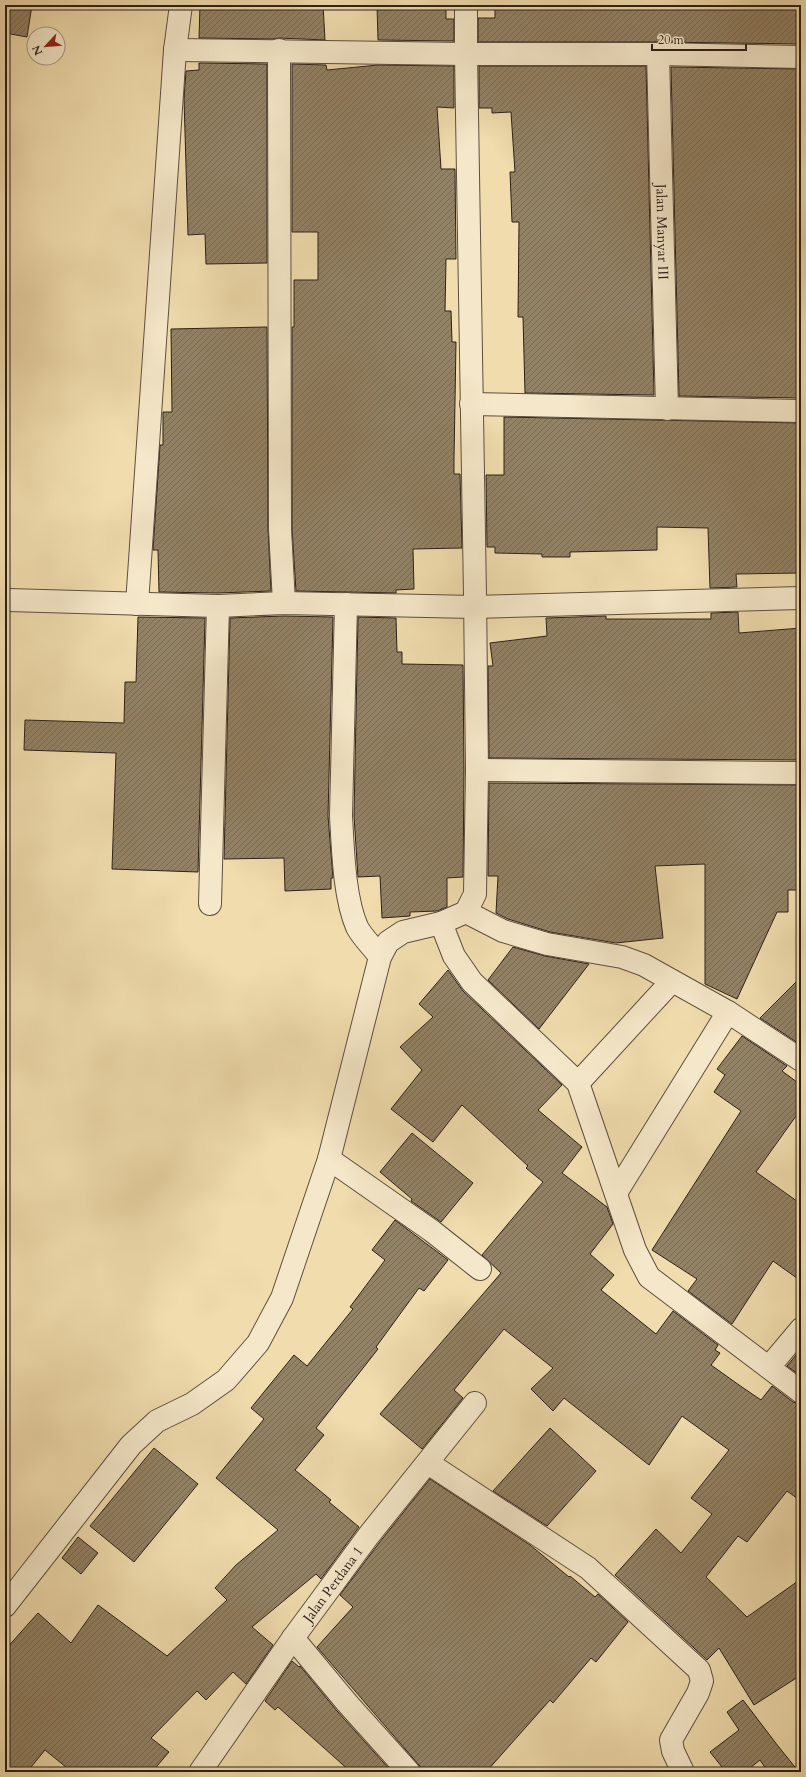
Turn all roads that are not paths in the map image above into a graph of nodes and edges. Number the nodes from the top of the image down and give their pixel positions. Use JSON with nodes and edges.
{"nodes":[{"id":1,"x":181,"y":5,"type":"edge"},
{"id":2,"x":466,"y":5,"type":"edge"},
{"id":3,"x":176,"y":50,"type":"junction"},
{"id":4,"x":279,"y":50,"type":"junction"},
{"id":5,"x":466,"y":54,"type":"junction"},
{"id":6,"x":658,"y":54,"type":"junction"},
{"id":7,"x":801,"y":57,"type":"edge"},
{"id":8,"x":471,"y":404,"type":"junction"},
{"id":9,"x":668,"y":409,"type":"junction"},
{"id":10,"x":801,"y":411,"type":"edge"},
{"id":11,"x":801,"y":598,"type":"edge"},
{"id":12,"x":8,"y":600,"type":"dead end"},
{"id":13,"x":137,"y":604,"type":"junction"},
{"id":14,"x":284,"y":604,"type":"junction"},
{"id":15,"x":346,"y":604,"type":"junction"},
{"id":16,"x":218,"y":606,"type":"junction"},
{"id":17,"x":474,"y":607,"type":"junction"},
{"id":18,"x":477,"y":770,"type":"junction"},
{"id":19,"x":801,"y":773,"type":"edge"},
{"id":20,"x":210,"y":904,"type":"dead end"},
{"id":21,"x":466,"y":912,"type":"junction"},
{"id":22,"x":441,"y":923,"type":"junction"},
{"id":23,"x":380,"y":957,"type":"junction"},
{"id":24,"x":672,"y":980,"type":"junction"},
{"id":25,"x":728,"y":1012,"type":"junction"},
{"id":26,"x":801,"y":1060,"type":"edge"},
{"id":27,"x":578,"y":1083,"type":"junction"},
{"id":28,"x":329,"y":1159,"type":"junction"},
{"id":29,"x":616,"y":1193,"type":"junction"},
{"id":30,"x":480,"y":1269,"type":"dead end"},
{"id":31,"x":801,"y":1329,"type":"edge"},
{"id":32,"x":769,"y":1367,"type":"junction"},
{"id":33,"x":801,"y":1392,"type":"edge"},
{"id":34,"x":475,"y":1403,"type":"dead end"},
{"id":35,"x":428,"y":1463,"type":"junction"},
{"id":36,"x":5,"y":1606,"type":"edge"},
{"id":37,"x":293,"y":1638,"type":"junction"},
{"id":38,"x":200,"y":1772,"type":"edge"},
{"id":39,"x":409,"y":1772,"type":"edge"},
{"id":40,"x":683,"y":1772,"type":"edge"}],
"edges":[{"from":1,"to":3,"type":"street"},
{"from":2,"to":5,"type":"street"},
{"from":3,"to":4,"type":"street"},
{"from":3,"to":13,"type":"street"},
{"from":4,"to":5,"type":"street"},
{"from":4,"to":14,"type":"street"},
{"from":5,"to":6,"type":"street"},
{"from":5,"to":8,"type":"street"},
{"from":6,"to":7,"type":"street"},
{"from":6,"to":9,"type":"street","name":"Jalan Manyar III"},
{"from":8,"to":9,"type":"street"},
{"from":8,"to":17,"type":"street"},
{"from":9,"to":10,"type":"street"},
{"from":11,"to":17,"type":"street"},
{"from":12,"to":13,"type":"street"},
{"from":13,"to":16,"type":"street"},
{"from":14,"to":15,"type":"street"},
{"from":14,"to":16,"type":"street"},
{"from":15,"to":17,"type":"street"},
{"from":15,"to":23,"type":"street"},
{"from":16,"to":20,"type":"street"},
{"from":17,"to":18,"type":"street"},
{"from":18,"to":19,"type":"street"},
{"from":18,"to":21,"type":"street"},
{"from":21,"to":22,"type":"street"},
{"from":21,"to":24,"type":"street"},
{"from":22,"to":23,"type":"street"},
{"from":22,"to":27,"type":"street"},
{"from":23,"to":28,"type":"street"},
{"from":24,"to":25,"type":"street"},
{"from":24,"to":27,"type":"street"},
{"from":25,"to":26,"type":"street"},
{"from":25,"to":29,"type":"street"},
{"from":27,"to":29,"type":"street"},
{"from":28,"to":30,"type":"street"},
{"from":28,"to":36,"type":"street"},
{"from":29,"to":32,"type":"street"},
{"from":31,"to":32,"type":"street"},
{"from":32,"to":33,"type":"street"},
{"from":34,"to":35,"type":"street","name":"Jalan Perdana 1"},
{"from":35,"to":37,"type":"street","name":"Jalan Perdana 1"},
{"from":35,"to":40,"type":"street"},
{"from":37,"to":38,"type":"street","name":"Jalan Perdana 1"},
{"from":37,"to":39,"type":"street"}]}
